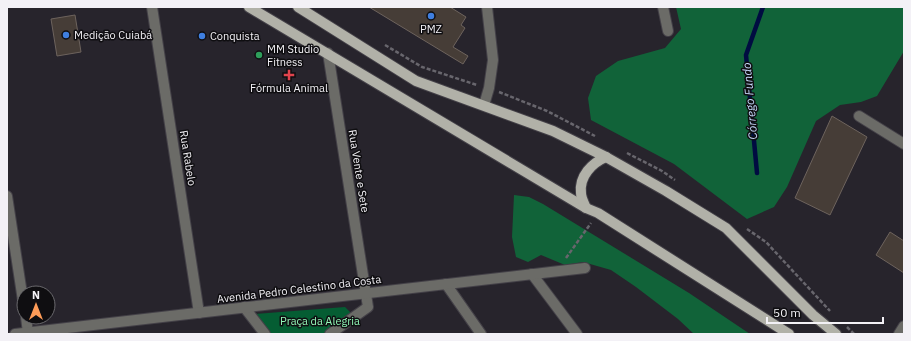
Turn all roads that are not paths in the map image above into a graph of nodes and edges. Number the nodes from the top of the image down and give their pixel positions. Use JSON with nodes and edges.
{"nodes":[{"id":1,"x":152,"y":7,"type":"edge"},
{"id":2,"x":249,"y":7,"type":"edge"},
{"id":3,"x":298,"y":7,"type":"edge"},
{"id":4,"x":487,"y":7,"type":"edge"},
{"id":5,"x":663,"y":7,"type":"edge"},
{"id":6,"x":668,"y":31,"type":"dead end"},
{"id":7,"x":328,"y":53,"type":"junction"},
{"id":8,"x":484,"y":105,"type":"junction"},
{"id":9,"x":859,"y":116,"type":"dead end"},
{"id":10,"x":904,"y":144,"type":"edge"},
{"id":11,"x":606,"y":157,"type":"junction"},
{"id":12,"x":7,"y":196,"type":"edge"},
{"id":13,"x":586,"y":208,"type":"junction"},
{"id":14,"x":585,"y":268,"type":"dead end"},
{"id":15,"x":532,"y":274,"type":"junction"},
{"id":16,"x":446,"y":284,"type":"junction"},
{"id":17,"x":21,"y":285,"type":"edge"},
{"id":18,"x":366,"y":293,"type":"junction"},
{"id":19,"x":244,"y":307,"type":"junction"},
{"id":20,"x":199,"y":313,"type":"junction"},
{"id":21,"x":27,"y":325,"type":"edge"},
{"id":22,"x":904,"y":326,"type":"edge"},
{"id":23,"x":72,"y":331,"type":"edge"},
{"id":24,"x":28,"y":332,"type":"junction"},
{"id":25,"x":15,"y":334,"type":"edge"},
{"id":26,"x":265,"y":334,"type":"edge"},
{"id":27,"x":330,"y":334,"type":"edge"},
{"id":28,"x":481,"y":334,"type":"edge"},
{"id":29,"x":577,"y":334,"type":"edge"},
{"id":30,"x":789,"y":334,"type":"edge"},
{"id":31,"x":836,"y":334,"type":"edge"},
{"id":32,"x":899,"y":334,"type":"edge"}],
"edges":[{"from":1,"to":20,"type":"street","name":"Rua Rabelo"},
{"from":2,"to":7,"type":"main road"},
{"from":3,"to":8,"type":"main road"},
{"from":4,"to":8,"type":"street"},
{"from":5,"to":6,"type":"street"},
{"from":7,"to":13,"type":"main road"},
{"from":7,"to":18,"type":"street","name":"Rua Vente e Sete"},
{"from":8,"to":11,"type":"main road"},
{"from":9,"to":10,"type":"street"},
{"from":11,"to":13,"type":"main road"},
{"from":11,"to":31,"type":"main road"},
{"from":12,"to":17,"type":"street"},
{"from":13,"to":30,"type":"main road"},
{"from":14,"to":15,"type":"street","name":"Avenida Pedro Celestino da Costa"},
{"from":15,"to":16,"type":"street","name":"Avenida Pedro Celestino da Costa"},
{"from":15,"to":29,"type":"street"},
{"from":16,"to":18,"type":"street","name":"Avenida Pedro Celestino da Costa"},
{"from":16,"to":28,"type":"street"},
{"from":18,"to":19,"type":"street","name":"Avenida Pedro Celestino da Costa"},
{"from":18,"to":27,"type":"street","name":"Rua Vente e Sete"},
{"from":19,"to":20,"type":"street","name":"Avenida Pedro Celestino da Costa"},
{"from":19,"to":26,"type":"street"},
{"from":20,"to":23,"type":"street","name":"Avenida Pedro Celestino da Costa"},
{"from":21,"to":24,"type":"street"},
{"from":22,"to":32,"type":"street"},
{"from":23,"to":24,"type":"street","name":"Avenida Pedro Celestino da Costa"},
{"from":24,"to":25,"type":"street","name":"Avenida Pedro Celestino da Costa"}]}
